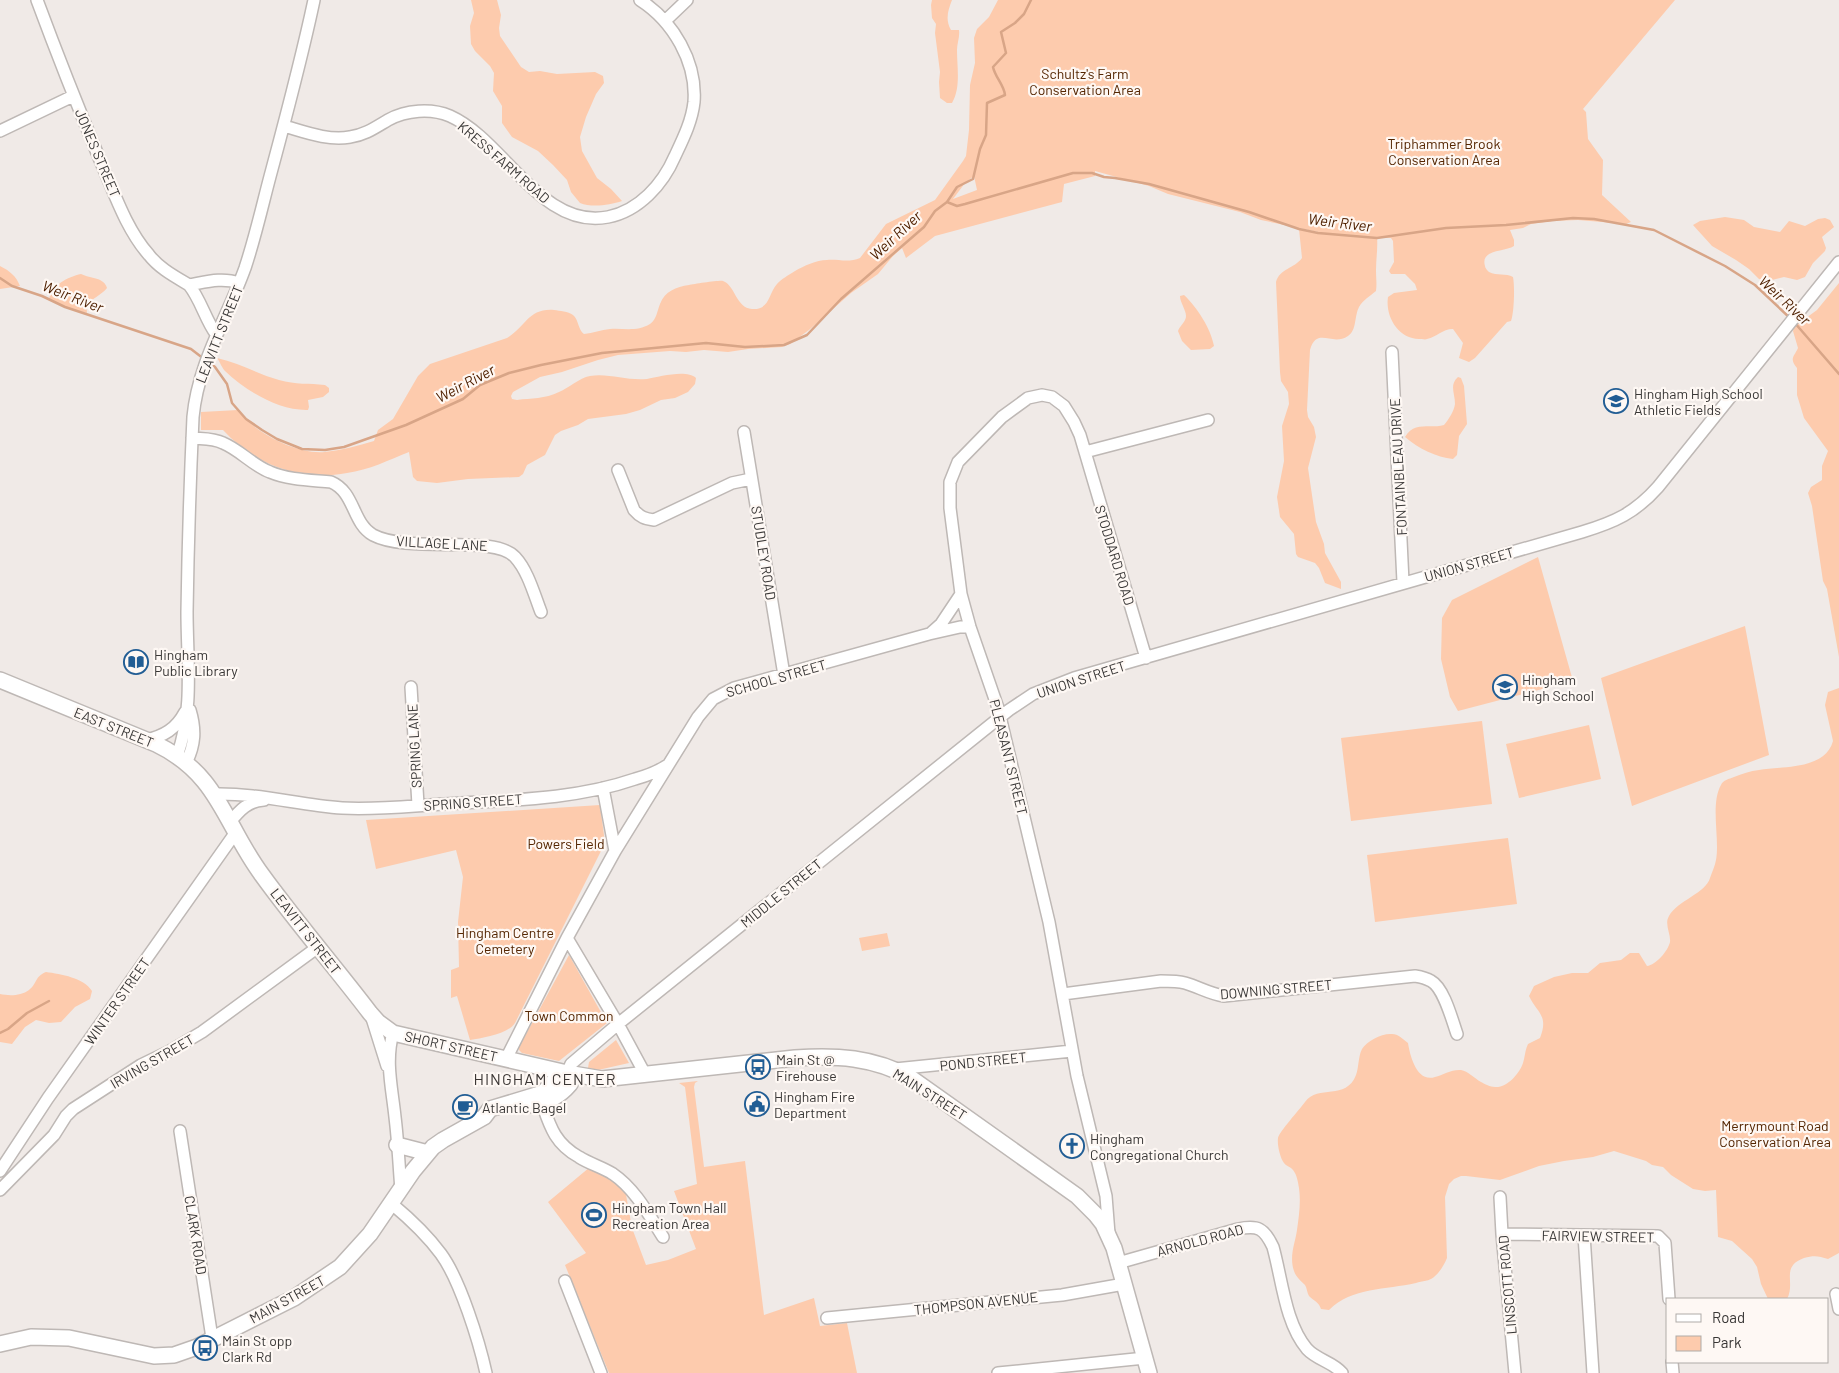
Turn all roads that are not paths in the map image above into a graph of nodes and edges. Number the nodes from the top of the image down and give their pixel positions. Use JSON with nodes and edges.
{"nodes":[{"id":1,"x":37,"y":0,"type":"edge"},
{"id":2,"x":314,"y":0,"type":"edge"},
{"id":3,"x":640,"y":0,"type":"edge"},
{"id":4,"x":687,"y":0,"type":"edge"},
{"id":5,"x":665,"y":21,"type":"junction"},
{"id":6,"x":73,"y":96,"type":"junction"},
{"id":7,"x":284,"y":126,"type":"junction"},
{"id":8,"x":0,"y":131,"type":"edge"},
{"id":9,"x":1839,"y":262,"type":"edge"},
{"id":10,"x":239,"y":284,"type":"junction"},
{"id":11,"x":189,"y":285,"type":"junction"},
{"id":12,"x":214,"y":340,"type":"junction"},
{"id":13,"x":1392,"y":352,"type":"dead end"},
{"id":14,"x":1208,"y":420,"type":"dead end"},
{"id":15,"x":744,"y":432,"type":"dead end"},
{"id":16,"x":192,"y":438,"type":"junction"},
{"id":17,"x":1085,"y":452,"type":"junction"},
{"id":18,"x":618,"y":470,"type":"dead end"},
{"id":19,"x":751,"y":479,"type":"junction"},
{"id":20,"x":1403,"y":582,"type":"junction"},
{"id":21,"x":961,"y":594,"type":"junction"},
{"id":22,"x":541,"y":612,"type":"dead end"},
{"id":23,"x":970,"y":627,"type":"junction"},
{"id":24,"x":929,"y":634,"type":"junction"},
{"id":25,"x":1146,"y":658,"type":"junction"},
{"id":26,"x":784,"y":675,"type":"junction"},
{"id":27,"x":0,"y":680,"type":"edge"},
{"id":28,"x":411,"y":687,"type":"dead end"},
{"id":29,"x":188,"y":706,"type":"junction"},
{"id":30,"x":1000,"y":718,"type":"junction"},
{"id":31,"x":146,"y":740,"type":"junction"},
{"id":32,"x":181,"y":759,"type":"junction"},
{"id":33,"x":668,"y":765,"type":"junction"},
{"id":34,"x":603,"y":788,"type":"junction"},
{"id":35,"x":215,"y":794,"type":"junction"},
{"id":36,"x":273,"y":800,"type":"junction"},
{"id":37,"x":418,"y":805,"type":"junction"},
{"id":38,"x":233,"y":827,"type":"junction"},
{"id":39,"x":615,"y":851,"type":"junction"},
{"id":40,"x":567,"y":938,"type":"junction"},
{"id":41,"x":318,"y":947,"type":"junction"},
{"id":42,"x":1062,"y":994,"type":"junction"},
{"id":43,"x":370,"y":1013,"type":"junction"},
{"id":44,"x":618,"y":1024,"type":"junction"},
{"id":45,"x":393,"y":1033,"type":"junction"},
{"id":46,"x":1457,"y":1034,"type":"dead end"},
{"id":47,"x":1072,"y":1051,"type":"junction"},
{"id":48,"x":506,"y":1059,"type":"junction"},
{"id":49,"x":388,"y":1070,"type":"junction"},
{"id":50,"x":894,"y":1070,"type":"junction"},
{"id":51,"x":567,"y":1073,"type":"junction"},
{"id":52,"x":645,"y":1074,"type":"junction"},
{"id":53,"x":540,"y":1099,"type":"junction"},
{"id":54,"x":180,"y":1132,"type":"dead end"},
{"id":55,"x":398,"y":1145,"type":"junction"},
{"id":56,"x":428,"y":1152,"type":"junction"},
{"id":57,"x":0,"y":1171,"type":"edge"},
{"id":58,"x":0,"y":1190,"type":"edge"},
{"id":59,"x":401,"y":1190,"type":"junction"},
{"id":60,"x":1500,"y":1197,"type":"dead end"},
{"id":61,"x":392,"y":1204,"type":"junction"},
{"id":62,"x":1502,"y":1234,"type":"junction"},
{"id":63,"x":1584,"y":1235,"type":"junction"},
{"id":64,"x":1109,"y":1236,"type":"junction"},
{"id":65,"x":663,"y":1237,"type":"dead end"},
{"id":66,"x":1118,"y":1263,"type":"junction"},
{"id":67,"x":565,"y":1281,"type":"dead end"},
{"id":68,"x":1124,"y":1284,"type":"junction"},
{"id":69,"x":1836,"y":1294,"type":"dead end"},
{"id":70,"x":1669,"y":1298,"type":"edge"},
{"id":71,"x":1839,"y":1309,"type":"edge"},
{"id":72,"x":827,"y":1318,"type":"dead end"},
{"id":73,"x":212,"y":1338,"type":"junction"},
{"id":74,"x":0,"y":1344,"type":"edge"},
{"id":75,"x":1145,"y":1358,"type":"junction"},
{"id":76,"x":486,"y":1373,"type":"edge"},
{"id":77,"x":601,"y":1373,"type":"edge"},
{"id":78,"x":998,"y":1373,"type":"edge"},
{"id":79,"x":1149,"y":1373,"type":"edge"},
{"id":80,"x":1342,"y":1373,"type":"edge"},
{"id":81,"x":1515,"y":1373,"type":"edge"},
{"id":82,"x":1593,"y":1373,"type":"edge"}],
"edges":[{"from":1,"to":6,"type":"street","name":"JONES STREET"},
{"from":2,"to":7,"type":"street","name":"LEAVITT STREET"},
{"from":3,"to":5,"type":"street","name":"KRESS FARM ROAD"},
{"from":4,"to":5,"type":"street"},
{"from":5,"to":7,"type":"street","name":"KRESS FARM ROAD"},
{"from":6,"to":8,"type":"street"},
{"from":6,"to":11,"type":"street","name":"JONES STREET"},
{"from":7,"to":10,"type":"street","name":"LEAVITT STREET"},
{"from":9,"to":20,"type":"street","name":"UNION STREET"},
{"from":10,"to":11,"type":"street"},
{"from":10,"to":12,"type":"street","name":"LEAVITT STREET"},
{"from":11,"to":12,"type":"street","name":"JONES STREET"},
{"from":12,"to":16,"type":"street","name":"LEAVITT STREET"},
{"from":13,"to":20,"type":"street","name":"FONTAINBLEAU DRIVE"},
{"from":14,"to":17,"type":"street"},
{"from":15,"to":19,"type":"street","name":"STUDLEY ROAD"},
{"from":16,"to":22,"type":"street","name":"VILLAGE LANE"},
{"from":16,"to":29,"type":"street","name":"LEAVITT STREET"},
{"from":17,"to":21,"type":"street","name":"PLEASANT STREET"},
{"from":17,"to":25,"type":"street","name":"STODDARD ROAD"},
{"from":18,"to":19,"type":"street"},
{"from":19,"to":26,"type":"street","name":"STUDLEY ROAD"},
{"from":20,"to":25,"type":"street","name":"UNION STREET"},
{"from":21,"to":23,"type":"street","name":"PLEASANT STREET"},
{"from":21,"to":24,"type":"street"},
{"from":23,"to":24,"type":"street","name":"SCHOOL STREET"},
{"from":23,"to":30,"type":"street","name":"PLEASANT STREET"},
{"from":24,"to":26,"type":"street","name":"SCHOOL STREET"},
{"from":25,"to":30,"type":"street","name":"UNION STREET"},
{"from":26,"to":33,"type":"street","name":"SCHOOL STREET"},
{"from":27,"to":31,"type":"main road","name":"EAST STREET"},
{"from":28,"to":37,"type":"street","name":"SPRING LANE"},
{"from":29,"to":31,"type":"street"},
{"from":29,"to":32,"type":"street","name":"LEAVITT STREET"},
{"from":30,"to":42,"type":"street","name":"PLEASANT STREET"},
{"from":30,"to":44,"type":"street","name":"MIDDLE STREET"},
{"from":31,"to":32,"type":"main road","name":"EAST STREET"},
{"from":32,"to":35,"type":"main road","name":"EAST STREET"},
{"from":33,"to":34,"type":"street","name":"SPRING STREET"},
{"from":33,"to":39,"type":"street","name":"SCHOOL STREET"},
{"from":34,"to":37,"type":"street","name":"SPRING STREET"},
{"from":34,"to":39,"type":"street"},
{"from":35,"to":36,"type":"street","name":"SPRING STREET"},
{"from":35,"to":38,"type":"main road","name":"LEAVITT STREET"},
{"from":36,"to":37,"type":"street","name":"SPRING STREET"},
{"from":36,"to":38,"type":"street","name":"SPRING STREET"},
{"from":38,"to":41,"type":"main road","name":"LEAVITT STREET"},
{"from":38,"to":57,"type":"street","name":"WINTER STREET"},
{"from":39,"to":40,"type":"street","name":"SCHOOL STREET"},
{"from":40,"to":44,"type":"street"},
{"from":40,"to":48,"type":"street","name":"SCHOOL STREET"},
{"from":41,"to":43,"type":"main road","name":"LEAVITT STREET"},
{"from":41,"to":58,"type":"street","name":"IRVING STREET"},
{"from":42,"to":46,"type":"street","name":"DOWNING STREET"},
{"from":42,"to":47,"type":"street","name":"PLEASANT STREET"},
{"from":43,"to":45,"type":"main road","name":"SHORT STREET"},
{"from":43,"to":49,"type":"street","name":"LEAVITT STREET"},
{"from":44,"to":51,"type":"street","name":"MIDDLE STREET"},
{"from":44,"to":52,"type":"street"},
{"from":45,"to":48,"type":"main road","name":"SHORT STREET"},
{"from":45,"to":49,"type":"street","name":"LEAVITT STREET"},
{"from":47,"to":50,"type":"street","name":"POND STREET"},
{"from":47,"to":64,"type":"street","name":"PLEASANT STREET"},
{"from":48,"to":51,"type":"main road","name":"SHORT STREET"},
{"from":49,"to":55,"type":"street","name":"LEAVITT STREET"},
{"from":50,"to":52,"type":"main road","name":"MAIN STREET"},
{"from":50,"to":64,"type":"main road","name":"MAIN STREET"},
{"from":51,"to":52,"type":"main road","name":"MAIN STREET"},
{"from":51,"to":53,"type":"main road","name":"MAIN STREET"},
{"from":53,"to":56,"type":"main road","name":"MAIN STREET"},
{"from":53,"to":65,"type":"street"},
{"from":54,"to":73,"type":"street","name":"CLARK ROAD"},
{"from":55,"to":56,"type":"main road"},
{"from":55,"to":59,"type":"street","name":"LEAVITT STREET"},
{"from":56,"to":59,"type":"main road","name":"MAIN STREET"},
{"from":59,"to":61,"type":"main road","name":"MAIN STREET"},
{"from":60,"to":62,"type":"street","name":"LINSCOTT ROAD"},
{"from":61,"to":73,"type":"main road","name":"MAIN STREET"},
{"from":61,"to":76,"type":"street"},
{"from":62,"to":63,"type":"street","name":"FAIRVIEW STREET"},
{"from":62,"to":81,"type":"street","name":"LINSCOTT ROAD"},
{"from":63,"to":70,"type":"street","name":"FAIRVIEW STREET"},
{"from":63,"to":82,"type":"street"},
{"from":64,"to":66,"type":"main road","name":"MAIN STREET"},
{"from":66,"to":68,"type":"main road","name":"MAIN STREET"},
{"from":66,"to":80,"type":"street","name":"ARNOLD ROAD"},
{"from":67,"to":77,"type":"street"},
{"from":68,"to":72,"type":"street","name":"THOMPSON AVENUE"},
{"from":68,"to":75,"type":"main road","name":"MAIN STREET"},
{"from":69,"to":71,"type":"street"},
{"from":73,"to":74,"type":"main road","name":"MAIN STREET"},
{"from":75,"to":78,"type":"street"},
{"from":75,"to":79,"type":"main road","name":"MAIN STREET"}]}
